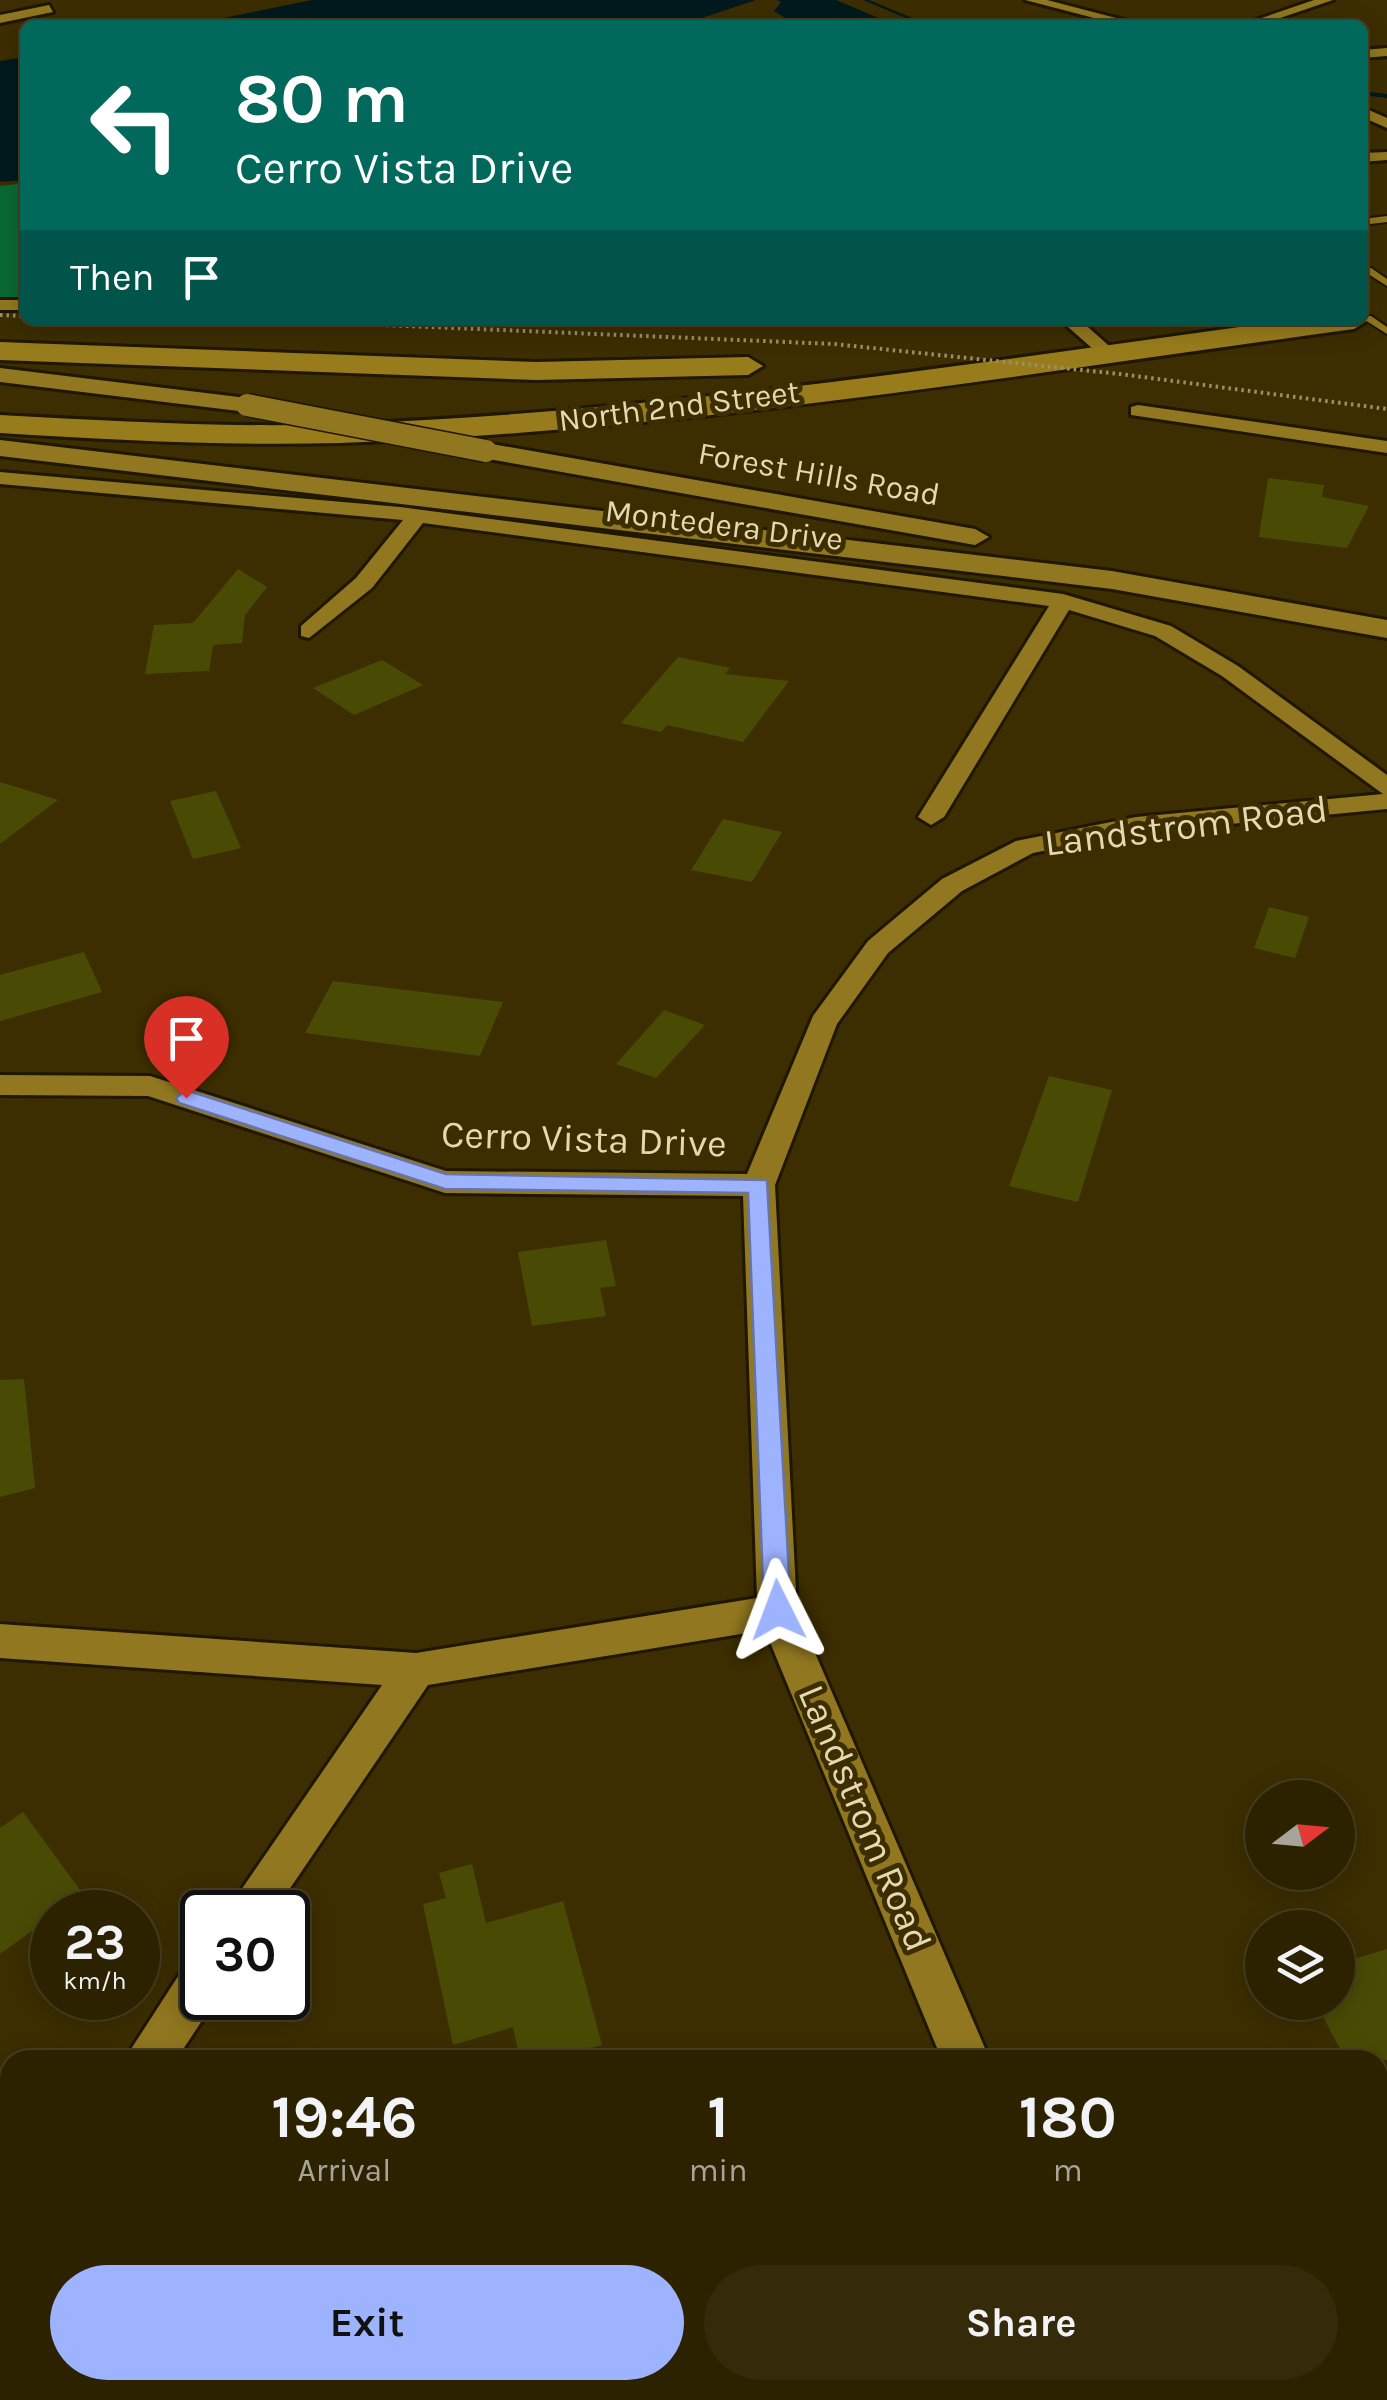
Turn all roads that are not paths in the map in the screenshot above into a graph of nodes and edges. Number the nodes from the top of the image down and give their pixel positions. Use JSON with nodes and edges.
{"nodes":[{"id":1,"x":1031,"y":0,"type":"edge"},
{"id":2,"x":1327,"y":0,"type":"edge"},
{"id":3,"x":49,"y":9,"type":"dead end"},
{"id":4,"x":0,"y":19,"type":"edge"},
{"id":5,"x":1116,"y":20,"type":"edge"},
{"id":6,"x":1263,"y":20,"type":"edge"},
{"id":7,"x":1387,"y":296,"type":"edge"},
{"id":8,"x":1370,"y":317,"type":"edge"},
{"id":9,"x":1160,"y":325,"type":"edge"},
{"id":10,"x":1245,"y":325,"type":"edge"},
{"id":11,"x":1088,"y":335,"type":"edge"},
{"id":12,"x":941,"y":348,"type":"dead end"},
{"id":13,"x":0,"y":351,"type":"edge"},
{"id":14,"x":775,"y":365,"type":"dead end"},
{"id":15,"x":0,"y":375,"type":"edge"},
{"id":16,"x":1138,"y":411,"type":"dead end"},
{"id":17,"x":0,"y":424,"type":"edge"},
{"id":18,"x":1387,"y":447,"type":"edge"},
{"id":19,"x":0,"y":448,"type":"edge"},
{"id":20,"x":0,"y":478,"type":"edge"},
{"id":21,"x":416,"y":517,"type":"junction"},
{"id":22,"x":1063,"y":601,"type":"junction"},
{"id":23,"x":1387,"y":626,"type":"edge"},
{"id":24,"x":309,"y":631,"type":"dead end"},
{"id":25,"x":1387,"y":788,"type":"edge"},
{"id":26,"x":1387,"y":802,"type":"edge"},
{"id":27,"x":931,"y":817,"type":"dead end"},
{"id":28,"x":0,"y":1086,"type":"edge"},
{"id":29,"x":759,"y":1185,"type":"junction"},
{"id":30,"x":778,"y":1610,"type":"junction"},
{"id":31,"x":0,"y":1641,"type":"edge"},
{"id":32,"x":416,"y":1670,"type":"junction"},
{"id":33,"x":263,"y":1890,"type":"edge"},
{"id":34,"x":180,"y":2013,"type":"edge"},
{"id":35,"x":155,"y":2050,"type":"edge"},
{"id":36,"x":962,"y":2050,"type":"edge"}],
"edges":[{"from":1,"to":5,"type":"street"},
{"from":2,"to":6,"type":"street"},
{"from":3,"to":4,"type":"street"},
{"from":7,"to":8,"type":"main road","name":"North 2nd Street"},
{"from":9,"to":11,"type":"main road","name":"North 2nd Street"},
{"from":10,"to":11,"type":"main road","name":"North 2nd Street"},
{"from":11,"to":12,"type":"main road","name":"North 2nd Street"},
{"from":11,"to":17,"type":"main road","name":"North 2nd Street"},
{"from":13,"to":14,"type":"main road","name":"North 2nd Street"},
{"from":15,"to":23,"type":"street","name":"Forest Hills Road","bridge":true},
{"from":16,"to":18,"type":"street"},
{"from":19,"to":23,"type":"street","name":"Forest Hills Road"},
{"from":20,"to":21,"type":"street","name":"Montedera Drive"},
{"from":21,"to":22,"type":"street","name":"Montedera Drive"},
{"from":21,"to":24,"type":"street"},
{"from":22,"to":25,"type":"street","name":"Montedera Drive"},
{"from":22,"to":27,"type":"street"},
{"from":26,"to":29,"type":"street","name":"Landstrom Road"},
{"from":28,"to":29,"type":"street","name":"Cerro Vista Drive"},
{"from":29,"to":30,"type":"street","name":"Landstrom Road"},
{"from":30,"to":32,"type":"street"},
{"from":30,"to":36,"type":"street","name":"Landstrom Road"},
{"from":31,"to":32,"type":"street"},
{"from":32,"to":33,"type":"street"},
{"from":34,"to":35,"type":"street"}]}
